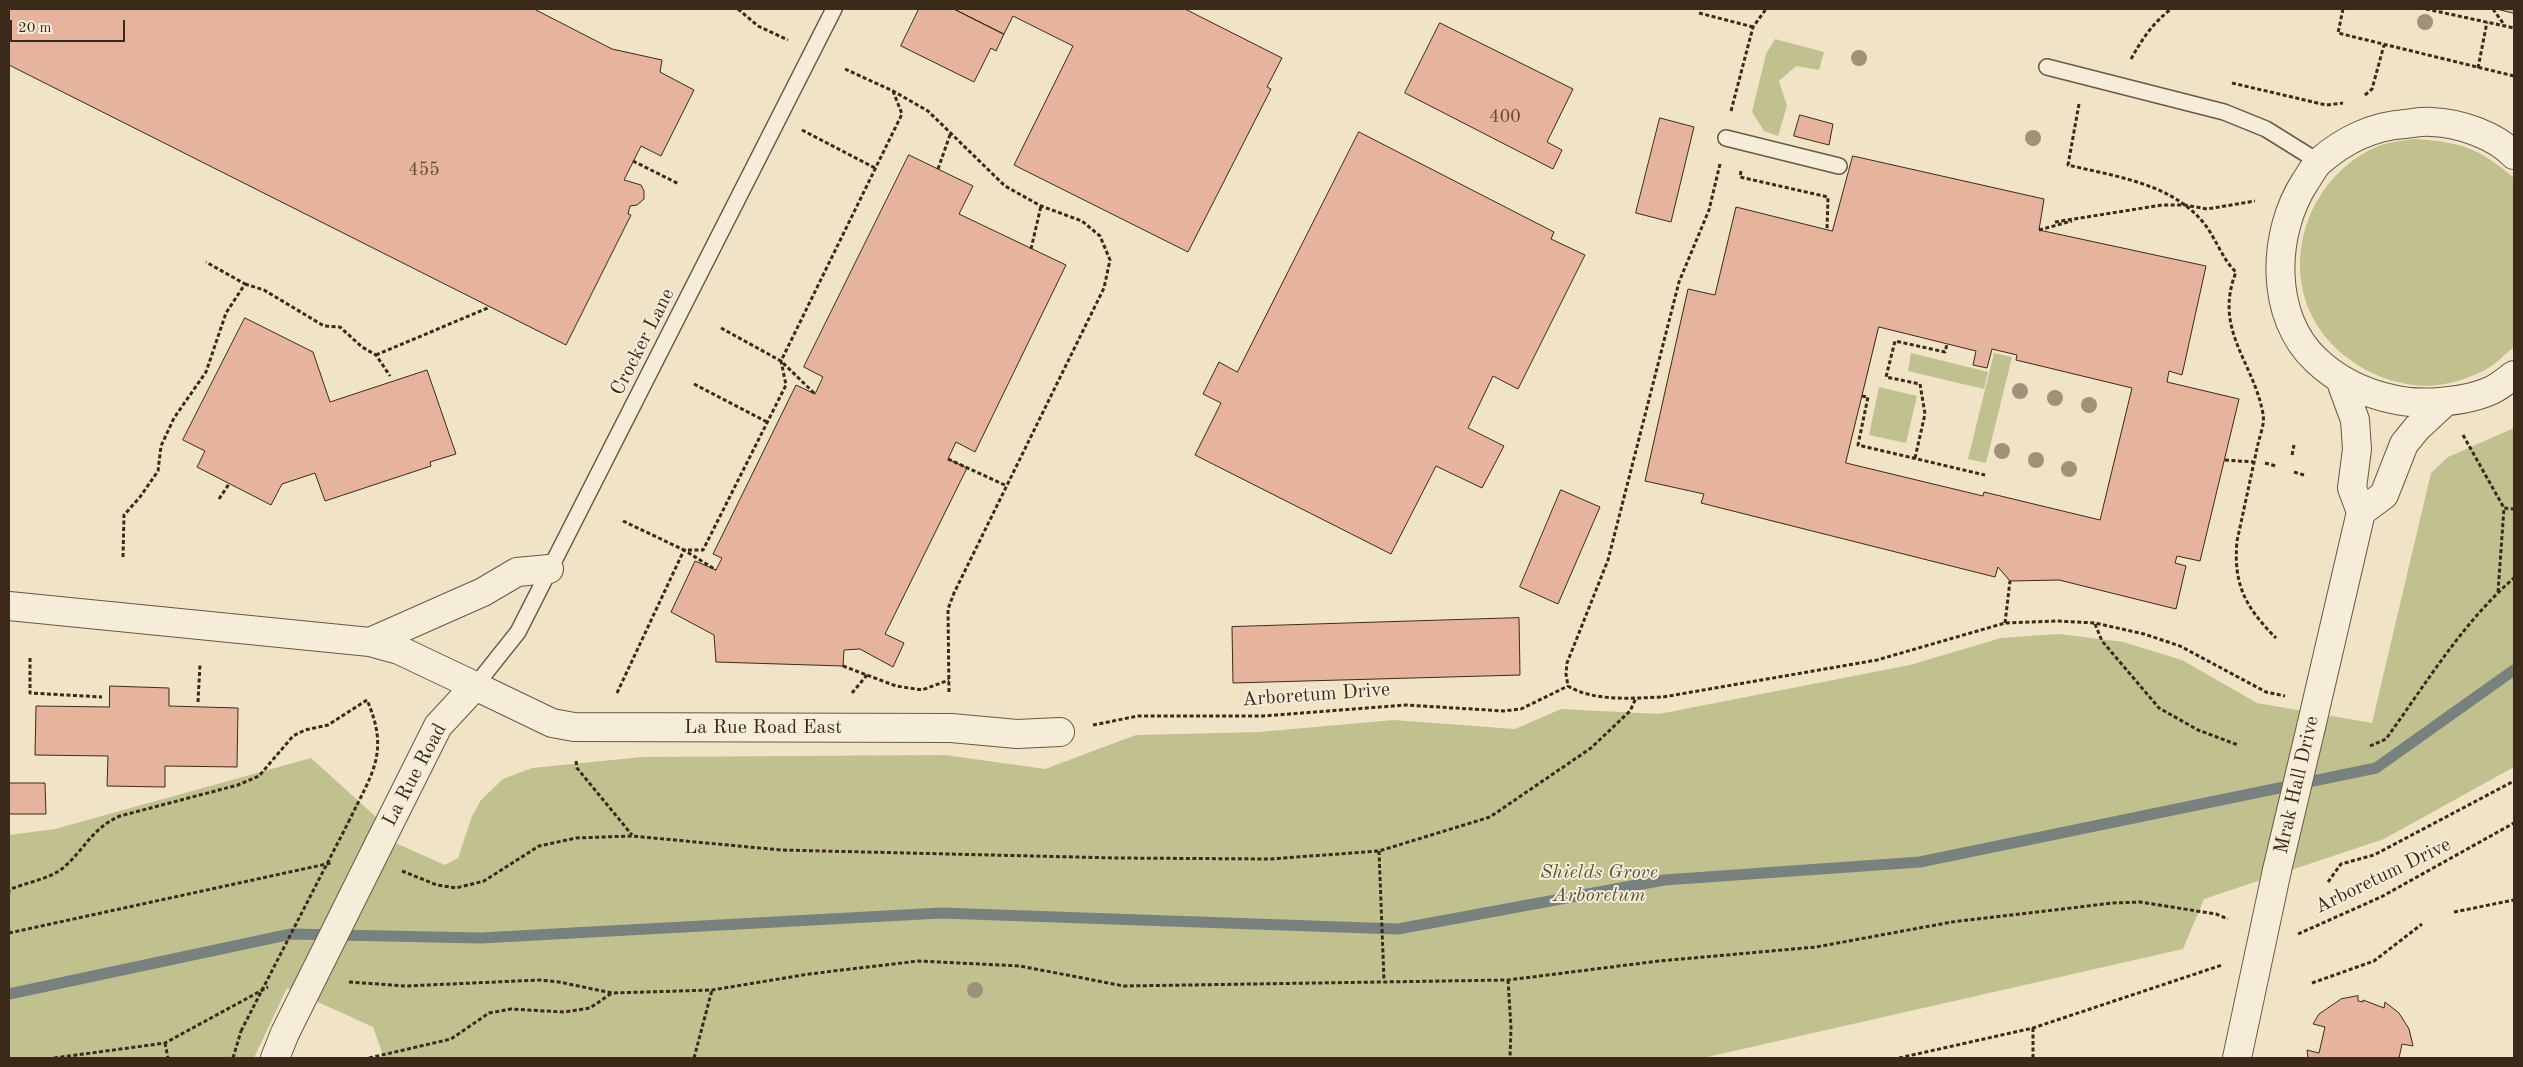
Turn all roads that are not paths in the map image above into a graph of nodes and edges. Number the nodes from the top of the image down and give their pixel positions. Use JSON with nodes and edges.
{"nodes":[{"id":1,"x":834,"y":9,"type":"edge"},
{"id":2,"x":2047,"y":67,"type":"dead end"},
{"id":3,"x":1726,"y":138,"type":"road end"},
{"id":4,"x":2514,"y":155,"type":"edge"},
{"id":5,"x":2319,"y":162,"type":"junction"},
{"id":6,"x":1839,"y":166,"type":"dead end"},
{"id":7,"x":2514,"y":375,"type":"edge"},
{"id":8,"x":2340,"y":379,"type":"junction"},
{"id":9,"x":2445,"y":402,"type":"junction"},
{"id":10,"x":2361,"y":512,"type":"junction"},
{"id":11,"x":549,"y":569,"type":"junction"},
{"id":12,"x":9,"y":606,"type":"edge"},
{"id":13,"x":370,"y":642,"type":"junction"},
{"id":14,"x":475,"y":686,"type":"junction"},
{"id":15,"x":1060,"y":732,"type":"road end"},
{"id":16,"x":275,"y":1058,"type":"edge"},
{"id":17,"x":2237,"y":1058,"type":"edge"}],
"edges":[{"from":1,"to":11,"type":"lane","name":"Crocker Lane"},
{"from":2,"to":5,"type":"lane"},
{"from":3,"to":6,"type":"lane"},
{"from":4,"to":5,"type":"street"},
{"from":5,"to":8,"type":"street"},
{"from":7,"to":9,"type":"street"},
{"from":8,"to":9,"type":"street"},
{"from":8,"to":10,"type":"street"},
{"from":9,"to":10,"type":"street"},
{"from":10,"to":17,"type":"street","name":"Mrak Hall Drive","bridge":true},
{"from":11,"to":13,"type":"street"},
{"from":11,"to":14,"type":"lane","name":"Crocker Lane"},
{"from":12,"to":13,"type":"street"},
{"from":13,"to":14,"type":"street"},
{"from":14,"to":15,"type":"street","name":"La Rue Road East"},
{"from":14,"to":16,"type":"street","name":"La Rue Road","bridge":true}]}
